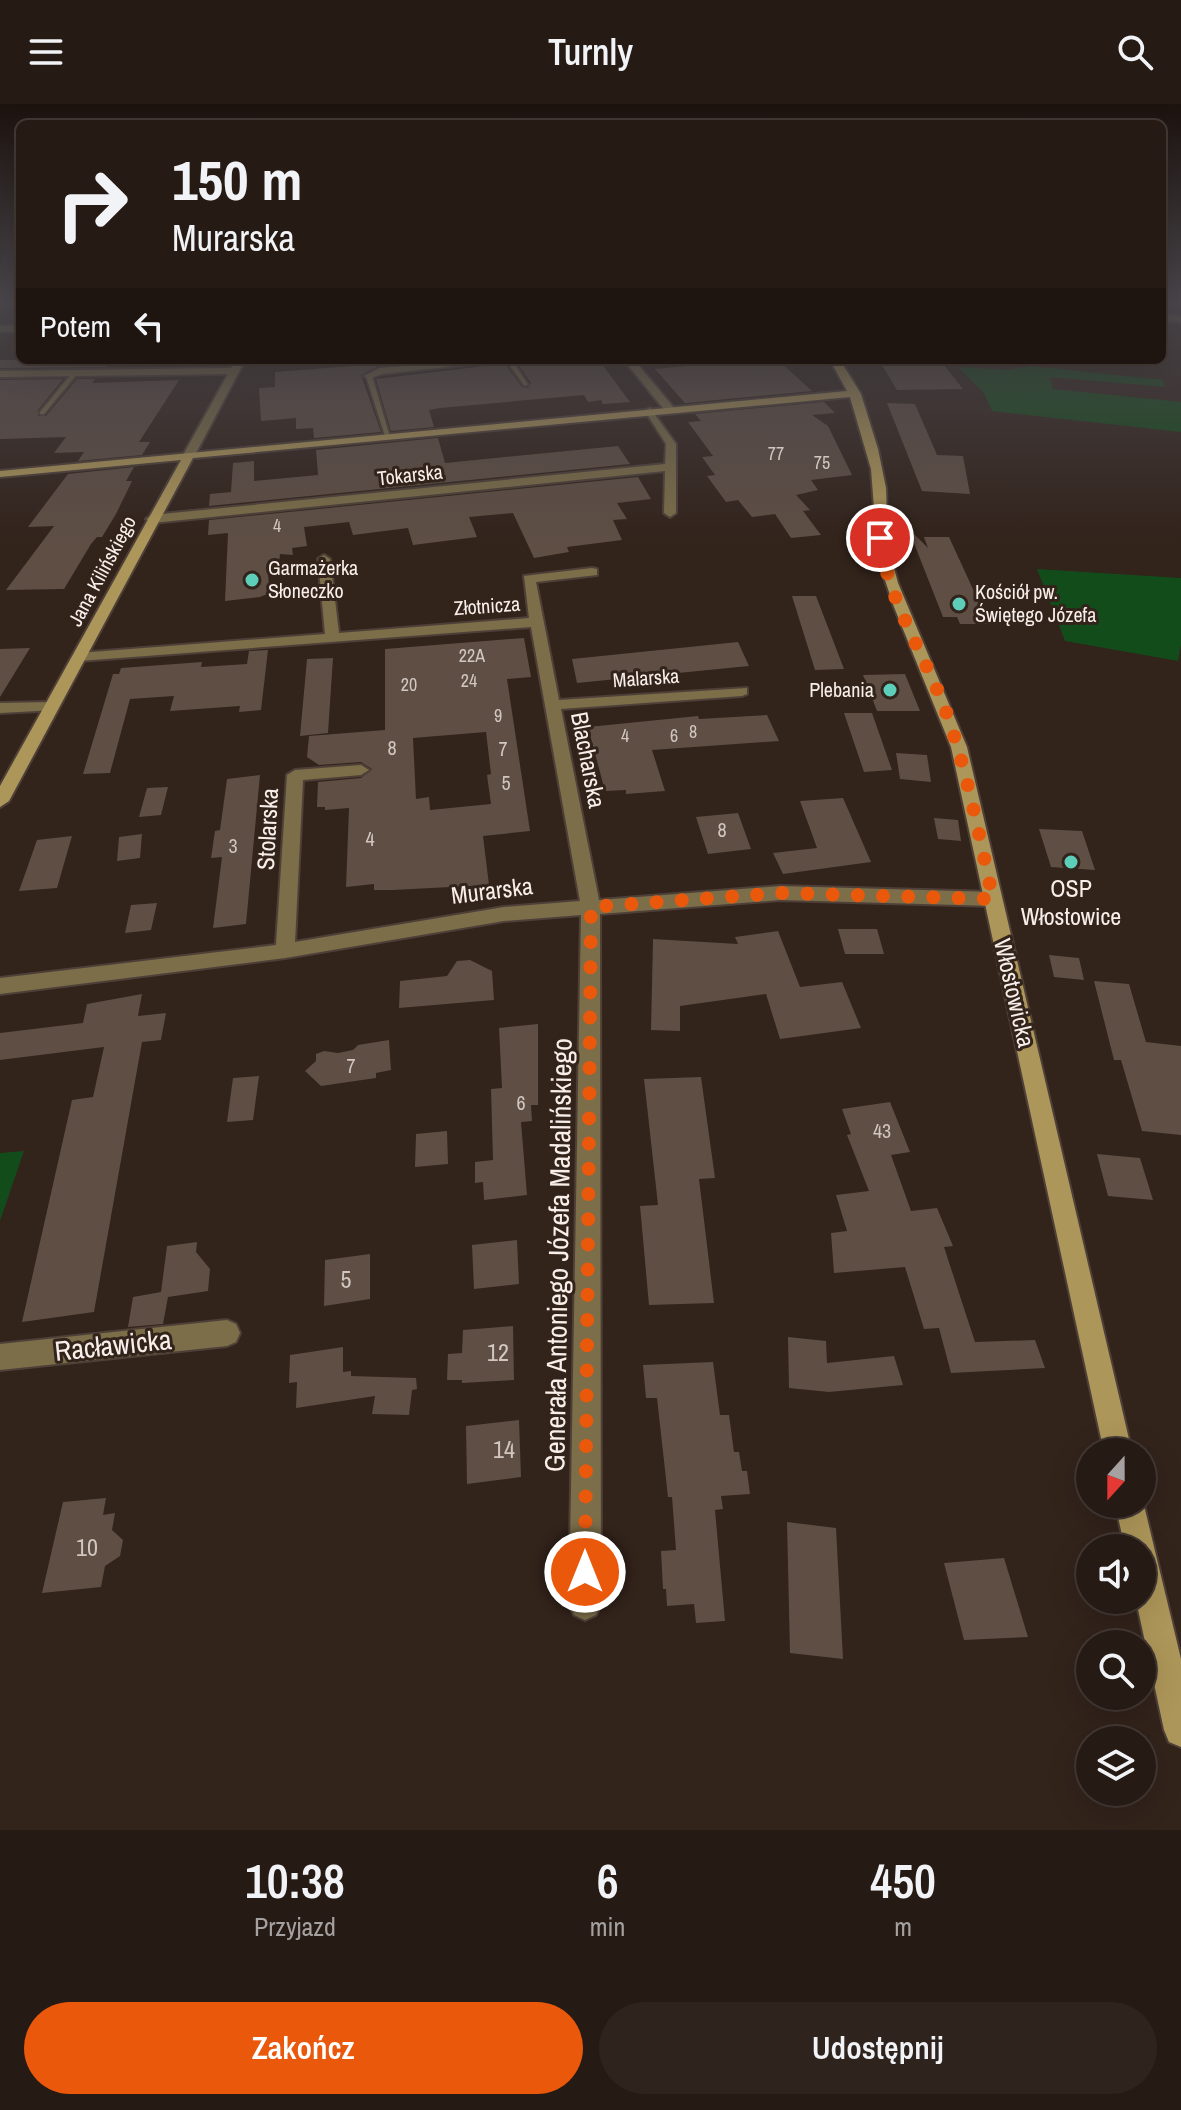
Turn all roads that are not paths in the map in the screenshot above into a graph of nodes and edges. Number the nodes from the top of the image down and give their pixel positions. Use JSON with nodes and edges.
{"nodes":[{"id":1,"x":68,"y":382,"type":"edge"},
{"id":2,"x":228,"y":382,"type":"edge"},
{"id":3,"x":371,"y":382,"type":"edge"},
{"id":4,"x":524,"y":382,"type":"edge"},
{"id":5,"x":647,"y":382,"type":"edge"},
{"id":6,"x":848,"y":382,"type":"edge"},
{"id":7,"x":526,"y":384,"type":"dead end"},
{"id":8,"x":856,"y":394,"type":"junction"},
{"id":9,"x":670,"y":410,"type":"junction"},
{"id":10,"x":650,"y":411,"type":"junction"},
{"id":11,"x":42,"y":413,"type":"dead end"},
{"id":12,"x":388,"y":436,"type":"junction"},
{"id":13,"x":188,"y":457,"type":"junction"},
{"id":14,"x":671,"y":467,"type":"junction"},
{"id":15,"x":0,"y":474,"type":"edge"},
{"id":16,"x":670,"y":513,"type":"dead end"},
{"id":17,"x":152,"y":519,"type":"junction"},
{"id":18,"x":324,"y":559,"type":"dead end"},
{"id":19,"x":592,"y":572,"type":"dead end"},
{"id":20,"x":537,"y":622,"type":"junction"},
{"id":21,"x":332,"y":638,"type":"junction"},
{"id":22,"x":79,"y":657,"type":"junction"},
{"id":23,"x":742,"y":691,"type":"dead end"},
{"id":24,"x":553,"y":705,"type":"junction"},
{"id":25,"x":51,"y":707,"type":"junction"},
{"id":26,"x":0,"y":708,"type":"edge"},
{"id":27,"x":361,"y":770,"type":"dead end"},
{"id":28,"x":1,"y":798,"type":"edge"},
{"id":29,"x":993,"y":899,"type":"junction"},
{"id":30,"x":591,"y":907,"type":"junction"},
{"id":31,"x":285,"y":951,"type":"junction"},
{"id":32,"x":0,"y":986,"type":"edge"},
{"id":33,"x":227,"y":1333,"type":"dead end"},
{"id":34,"x":0,"y":1357,"type":"edge"},
{"id":35,"x":1115,"y":1438,"type":"edge"},
{"id":36,"x":585,"y":1604,"type":"dead end"},
{"id":37,"x":1155,"y":1614,"type":"edge"},
{"id":38,"x":1181,"y":1730,"type":"edge"}],
"edges":[{"from":1,"to":11,"type":"lane"},
{"from":2,"to":13,"type":"street","name":"Jana Kilińskiego"},
{"from":3,"to":12,"type":"lane"},
{"from":4,"to":7,"type":"lane"},
{"from":5,"to":9,"type":"street"},
{"from":6,"to":8,"type":"street","name":"Włostowicka"},
{"from":8,"to":9,"type":"street"},
{"from":8,"to":29,"type":"street","name":"Włostowicka"},
{"from":9,"to":10,"type":"street"},
{"from":10,"to":12,"type":"street"},
{"from":10,"to":14,"type":"street"},
{"from":12,"to":13,"type":"street"},
{"from":13,"to":15,"type":"street"},
{"from":13,"to":17,"type":"street","name":"Jana Kilińskiego"},
{"from":14,"to":16,"type":"street"},
{"from":14,"to":17,"type":"street","name":"Tokarska"},
{"from":17,"to":22,"type":"street","name":"Jana Kilińskiego"},
{"from":18,"to":21,"type":"street"},
{"from":19,"to":20,"type":"street","name":"Złotnicza"},
{"from":20,"to":21,"type":"street","name":"Złotnicza"},
{"from":20,"to":24,"type":"street","name":"Blacharska"},
{"from":21,"to":22,"type":"street","name":"Złotnicza"},
{"from":22,"to":25,"type":"street","name":"Jana Kilińskiego"},
{"from":23,"to":24,"type":"street","name":"Malarska"},
{"from":24,"to":30,"type":"street","name":"Blacharska"},
{"from":25,"to":26,"type":"street"},
{"from":25,"to":28,"type":"street","name":"Jana Kilińskiego"},
{"from":27,"to":31,"type":"street","name":"Stolarska"},
{"from":29,"to":30,"type":"street","name":"Murarska"},
{"from":29,"to":35,"type":"street","name":"Włostowicka"},
{"from":30,"to":31,"type":"street","name":"Murarska"},
{"from":30,"to":36,"type":"street","name":"Generała Antoniego Józefa Madalińskiego"},
{"from":31,"to":32,"type":"street","name":"Murarska"},
{"from":33,"to":34,"type":"street","name":"Racławicka"},
{"from":37,"to":38,"type":"street"}]}
